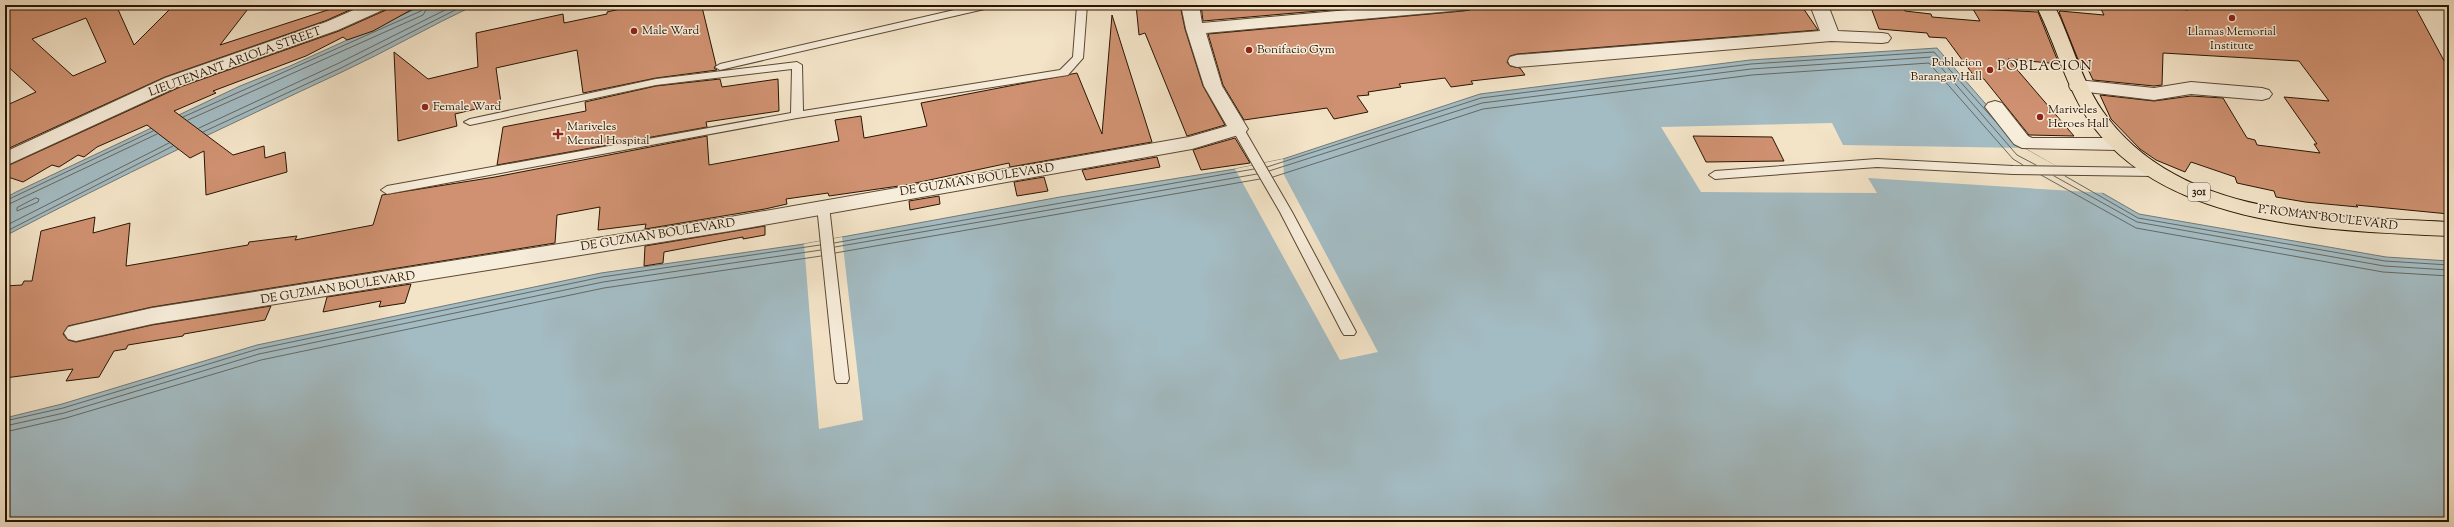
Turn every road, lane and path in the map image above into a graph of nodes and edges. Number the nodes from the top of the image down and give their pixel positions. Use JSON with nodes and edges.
{"nodes":[{"id":1,"x":379,"y":5,"type":"edge"},
{"id":2,"x":989,"y":5,"type":"edge"},
{"id":3,"x":1082,"y":5,"type":"edge"},
{"id":4,"x":1190,"y":5,"type":"edge"},
{"id":5,"x":1463,"y":5,"type":"edge"},
{"id":6,"x":1819,"y":5,"type":"edge"},
{"id":7,"x":2045,"y":5,"type":"edge"},
{"id":8,"x":1195,"y":30,"type":"junction"},
{"id":9,"x":1832,"y":36,"type":"junction"},
{"id":10,"x":1882,"y":38,"type":"dead end"},
{"id":11,"x":1518,"y":61,"type":"dead end"},
{"id":12,"x":656,"y":82,"type":"junction"},
{"id":13,"x":2078,"y":86,"type":"junction"},
{"id":14,"x":2262,"y":94,"type":"dead end"},
{"id":15,"x":1995,"y":107,"type":"dead end"},
{"id":16,"x":796,"y":114,"type":"junction"},
{"id":17,"x":470,"y":122,"type":"dead end"},
{"id":18,"x":1238,"y":129,"type":"junction"},
{"id":19,"x":2117,"y":144,"type":"junction"},
{"id":20,"x":5,"y":160,"type":"edge"},
{"id":21,"x":2153,"y":172,"type":"junction"},
{"id":22,"x":1715,"y":175,"type":"dead end"},
{"id":23,"x":387,"y":190,"type":"dead end"},
{"id":24,"x":823,"y":206,"type":"junction"},
{"id":25,"x":2449,"y":230,"type":"edge"},
{"id":26,"x":1349,"y":332,"type":"dead end"},
{"id":27,"x":76,"y":333,"type":"dead end"},
{"id":28,"x":842,"y":379,"type":"dead end"}],
"edges":[{"from":1,"to":20,"type":"street","name":"LIEUTENANT ARIOLA STREET"},
{"from":2,"to":12,"type":"lane"},
{"from":3,"to":16,"type":"lane"},
{"from":4,"to":8,"type":"street"},
{"from":5,"to":8,"type":"street"},
{"from":6,"to":9,"type":"street"},
{"from":7,"to":13,"type":"main road","name":"P. ROMAN BOULEVARD","number":"301"},
{"from":8,"to":18,"type":"street"},
{"from":9,"to":10,"type":"street"},
{"from":9,"to":11,"type":"street"},
{"from":12,"to":16,"type":"lane"},
{"from":12,"to":17,"type":"lane"},
{"from":13,"to":14,"type":"street"},
{"from":13,"to":19,"type":"main road","name":"P. ROMAN BOULEVARD","number":"301"},
{"from":15,"to":19,"type":"street"},
{"from":16,"to":23,"type":"lane"},
{"from":18,"to":24,"type":"street","name":"DE GUZMAN BOULEVARD"},
{"from":18,"to":26,"type":"lane"},
{"from":19,"to":21,"type":"main road","name":"P. ROMAN BOULEVARD","number":"301"},
{"from":21,"to":22,"type":"lane"},
{"from":21,"to":25,"type":"main road","name":"P. ROMAN BOULEVARD","number":"301"},
{"from":24,"to":27,"type":"street","name":"DE GUZMAN BOULEVARD"},
{"from":24,"to":28,"type":"lane"}]}
